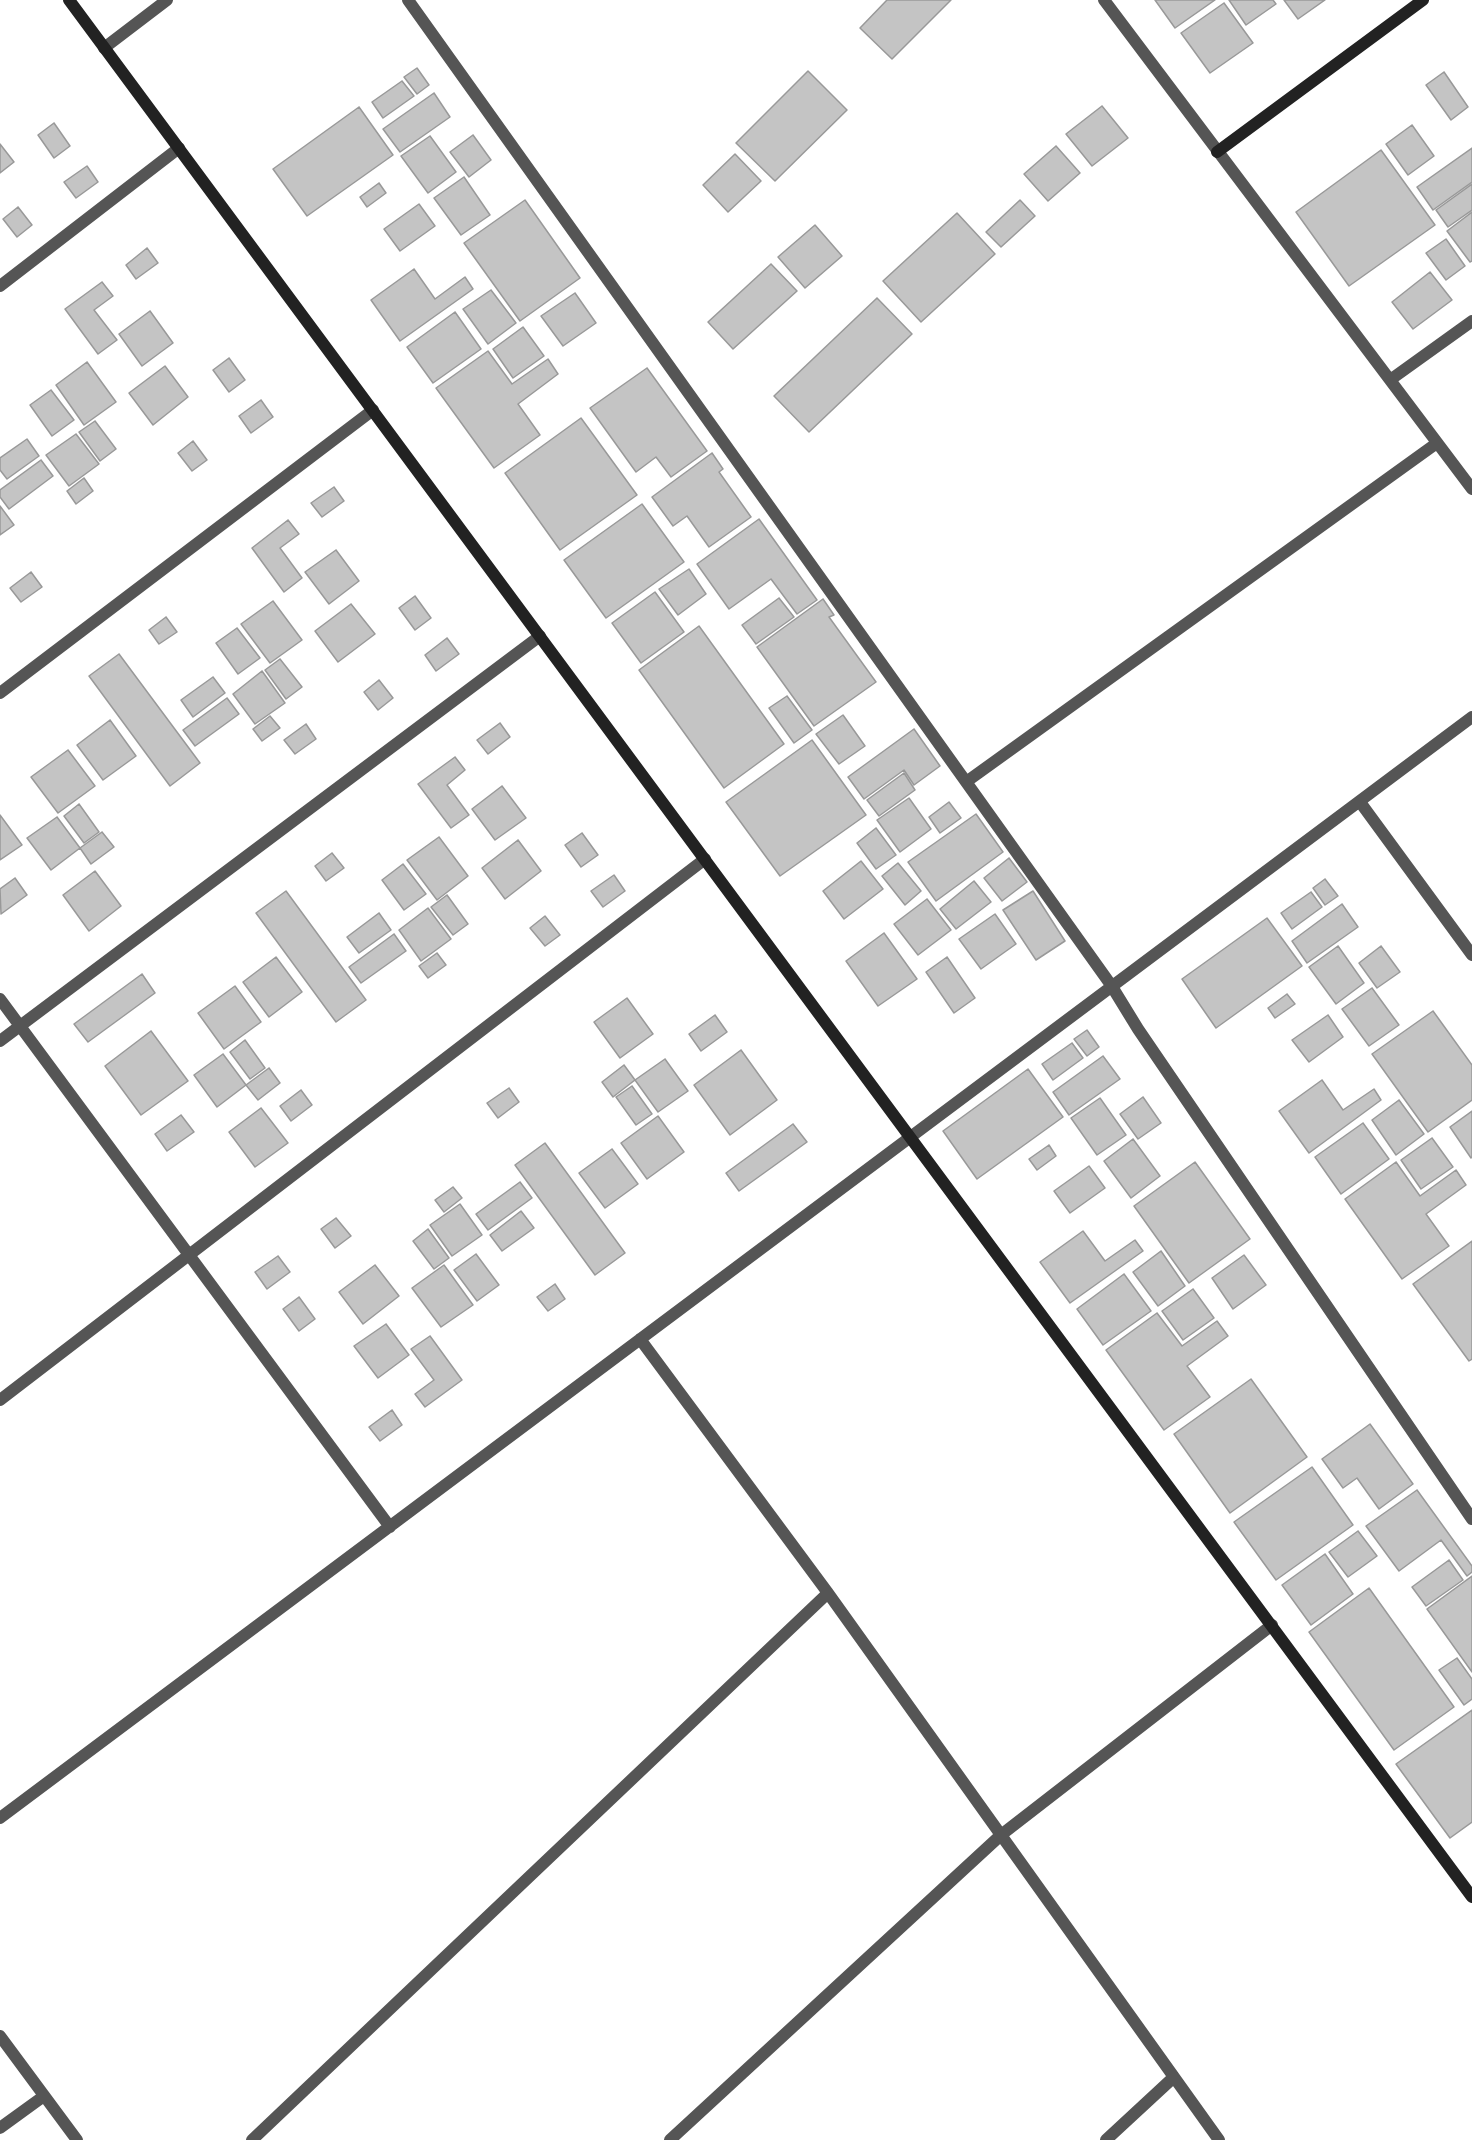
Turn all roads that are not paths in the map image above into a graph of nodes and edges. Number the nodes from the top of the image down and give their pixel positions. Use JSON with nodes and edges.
{"nodes":[{"id":1,"x":69,"y":0,"type":"edge"},
{"id":2,"x":167,"y":0,"type":"edge"},
{"id":3,"x":408,"y":0,"type":"edge"},
{"id":4,"x":1104,"y":0,"type":"edge"},
{"id":5,"x":1423,"y":0,"type":"edge"},
{"id":6,"x":104,"y":48,"type":"junction"},
{"id":7,"x":178,"y":147,"type":"junction"},
{"id":8,"x":1217,"y":152,"type":"junction"},
{"id":9,"x":0,"y":286,"type":"edge"},
{"id":10,"x":1472,"y":321,"type":"edge"},
{"id":11,"x":1389,"y":380,"type":"junction"},
{"id":12,"x":373,"y":410,"type":"junction"},
{"id":13,"x":1437,"y":443,"type":"junction"},
{"id":14,"x":1472,"y":489,"type":"edge"},
{"id":15,"x":540,"y":636,"type":"junction"},
{"id":16,"x":0,"y":693,"type":"edge"},
{"id":17,"x":1472,"y":717,"type":"edge"},
{"id":18,"x":966,"y":782,"type":"junction"},
{"id":19,"x":1360,"y":802,"type":"junction"},
{"id":20,"x":705,"y":859,"type":"junction"},
{"id":21,"x":1472,"y":955,"type":"edge"},
{"id":22,"x":1111,"y":986,"type":"junction"},
{"id":23,"x":0,"y":999,"type":"edge"},
{"id":24,"x":20,"y":1026,"type":"junction"},
{"id":25,"x":0,"y":1041,"type":"edge"},
{"id":26,"x":911,"y":1138,"type":"junction"},
{"id":27,"x":190,"y":1256,"type":"junction"},
{"id":28,"x":640,"y":1339,"type":"junction"},
{"id":29,"x":0,"y":1400,"type":"edge"},
{"id":30,"x":1472,"y":1519,"type":"edge"},
{"id":31,"x":390,"y":1527,"type":"junction"},
{"id":32,"x":828,"y":1593,"type":"junction"},
{"id":33,"x":1272,"y":1625,"type":"junction"},
{"id":34,"x":0,"y":1818,"type":"edge"},
{"id":35,"x":1001,"y":1835,"type":"junction"},
{"id":36,"x":1472,"y":1897,"type":"edge"},
{"id":37,"x":0,"y":2036,"type":"edge"},
{"id":38,"x":1174,"y":2077,"type":"junction"},
{"id":39,"x":44,"y":2096,"type":"junction"},
{"id":40,"x":0,"y":2128,"type":"edge"},
{"id":41,"x":76,"y":2140,"type":"edge"},
{"id":42,"x":252,"y":2140,"type":"edge"},
{"id":43,"x":670,"y":2140,"type":"edge"},
{"id":44,"x":1106,"y":2140,"type":"edge"},
{"id":45,"x":1219,"y":2140,"type":"edge"}],
"edges":[{"from":1,"to":6,"type":"street"},
{"from":2,"to":6,"type":"street"},
{"from":3,"to":18,"type":"street"},
{"from":4,"to":8,"type":"street"},
{"from":5,"to":8,"type":"street"},
{"from":6,"to":7,"type":"street"},
{"from":7,"to":9,"type":"street"},
{"from":7,"to":12,"type":"street"},
{"from":8,"to":11,"type":"street"},
{"from":10,"to":11,"type":"street"},
{"from":11,"to":13,"type":"street"},
{"from":12,"to":15,"type":"street"},
{"from":12,"to":16,"type":"street"},
{"from":13,"to":14,"type":"street"},
{"from":13,"to":18,"type":"street"},
{"from":15,"to":20,"type":"street"},
{"from":15,"to":24,"type":"street"},
{"from":17,"to":19,"type":"street"},
{"from":18,"to":22,"type":"street"},
{"from":19,"to":21,"type":"street"},
{"from":19,"to":22,"type":"street"},
{"from":20,"to":26,"type":"street"},
{"from":20,"to":27,"type":"street"},
{"from":22,"to":26,"type":"street"},
{"from":22,"to":30,"type":"street"},
{"from":23,"to":24,"type":"street"},
{"from":24,"to":25,"type":"street"},
{"from":24,"to":27,"type":"street"},
{"from":26,"to":28,"type":"street"},
{"from":26,"to":33,"type":"street"},
{"from":27,"to":29,"type":"street"},
{"from":27,"to":31,"type":"street"},
{"from":28,"to":31,"type":"street"},
{"from":28,"to":32,"type":"street"},
{"from":31,"to":34,"type":"street"},
{"from":32,"to":35,"type":"street"},
{"from":32,"to":42,"type":"street"},
{"from":33,"to":35,"type":"street"},
{"from":33,"to":36,"type":"street"},
{"from":35,"to":38,"type":"street"},
{"from":35,"to":43,"type":"street"},
{"from":37,"to":39,"type":"street"},
{"from":38,"to":44,"type":"street"},
{"from":38,"to":45,"type":"street"},
{"from":39,"to":40,"type":"street"},
{"from":39,"to":41,"type":"street"}]}
